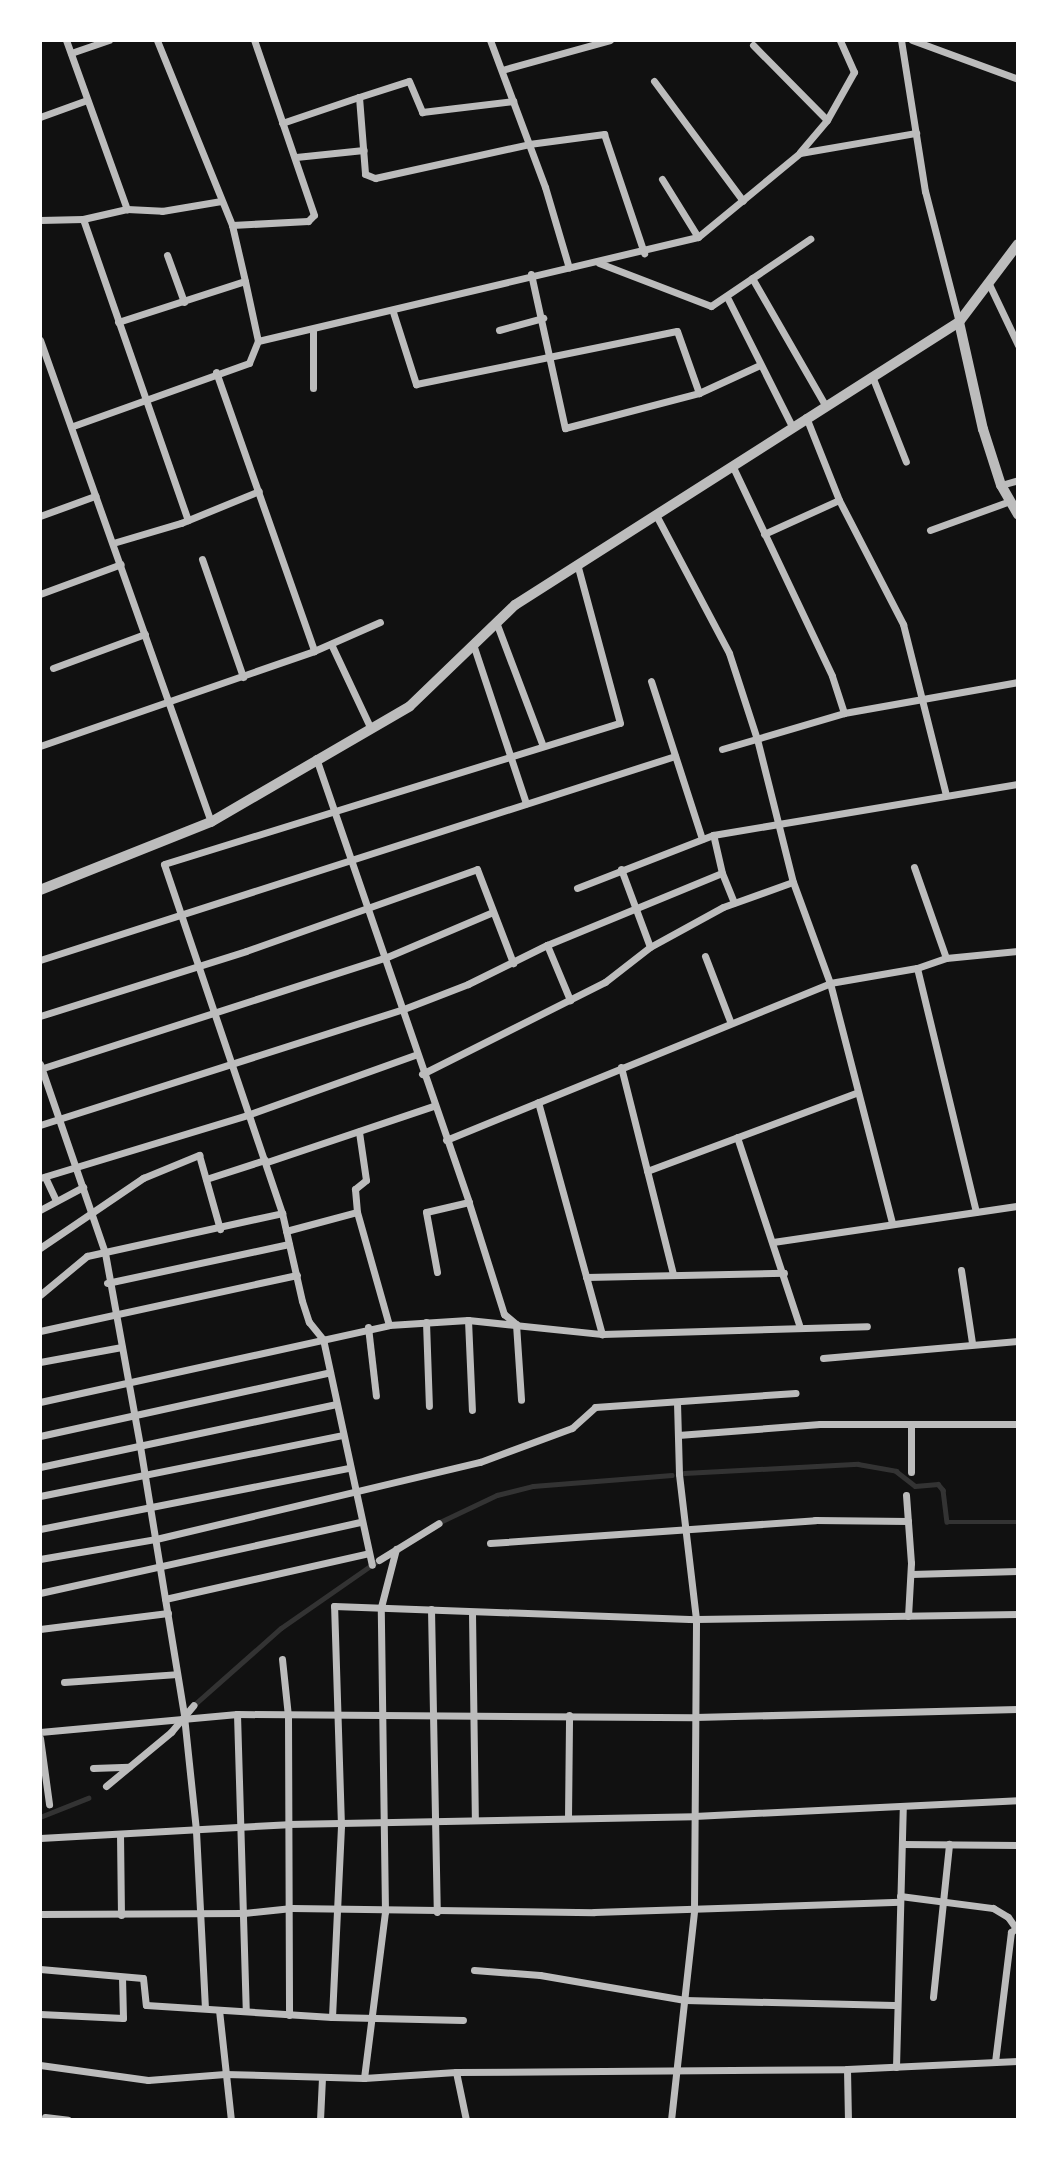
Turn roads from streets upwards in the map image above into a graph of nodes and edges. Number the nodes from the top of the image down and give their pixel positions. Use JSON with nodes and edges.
{"nodes":[{"id":1,"x":66,"y":40,"type":"edge"},
{"id":2,"x":109,"y":40,"type":"edge"},
{"id":3,"x":157,"y":40,"type":"edge"},
{"id":4,"x":255,"y":40,"type":"edge"},
{"id":5,"x":490,"y":40,"type":"edge"},
{"id":6,"x":610,"y":40,"type":"edge"},
{"id":7,"x":840,"y":40,"type":"edge"},
{"id":8,"x":901,"y":40,"type":"edge"},
{"id":9,"x":912,"y":40,"type":"edge"},
{"id":10,"x":753,"y":45,"type":"dead end"},
{"id":11,"x":71,"y":53,"type":"junction"},
{"id":12,"x":502,"y":70,"type":"junction"},
{"id":13,"x":1018,"y":79,"type":"edge"},
{"id":14,"x":653,"y":81,"type":"dead end"},
{"id":15,"x":359,"y":97,"type":"junction"},
{"id":16,"x":87,"y":100,"type":"junction"},
{"id":17,"x":513,"y":100,"type":"junction"},
{"id":18,"x":40,"y":117,"type":"edge"},
{"id":19,"x":827,"y":120,"type":"junction"},
{"id":20,"x":282,"y":123,"type":"junction"},
{"id":21,"x":916,"y":133,"type":"junction"},
{"id":22,"x":529,"y":144,"type":"junction"},
{"id":23,"x":364,"y":150,"type":"junction"},
{"id":24,"x":800,"y":153,"type":"junction"},
{"id":25,"x":296,"y":157,"type":"junction"},
{"id":26,"x":662,"y":179,"type":"dead end"},
{"id":27,"x":221,"y":201,"type":"junction"},
{"id":28,"x":744,"y":201,"type":"junction"},
{"id":29,"x":128,"y":209,"type":"junction"},
{"id":30,"x":83,"y":219,"type":"junction"},
{"id":31,"x":40,"y":220,"type":"edge"},
{"id":32,"x":232,"y":225,"type":"junction"},
{"id":33,"x":698,"y":237,"type":"junction"},
{"id":34,"x":810,"y":239,"type":"dead end"},
{"id":35,"x":1018,"y":244,"type":"edge"},
{"id":36,"x":644,"y":253,"type":"junction"},
{"id":37,"x":1007,"y":253,"type":"junction"},
{"id":38,"x":167,"y":255,"type":"dead end"},
{"id":39,"x":1018,"y":260,"type":"edge"},
{"id":40,"x":598,"y":263,"type":"junction"},
{"id":41,"x":569,"y":268,"type":"junction"},
{"id":42,"x":531,"y":274,"type":"junction"},
{"id":43,"x":751,"y":278,"type":"junction"},
{"id":44,"x":245,"y":281,"type":"junction"},
{"id":45,"x":988,"y":281,"type":"junction"},
{"id":46,"x":727,"y":299,"type":"junction"},
{"id":47,"x":184,"y":302,"type":"junction"},
{"id":48,"x":393,"y":312,"type":"junction"},
{"id":49,"x":543,"y":318,"type":"junction"},
{"id":50,"x":118,"y":322,"type":"junction"},
{"id":51,"x":959,"y":322,"type":"junction"},
{"id":52,"x":499,"y":330,"type":"dead end"},
{"id":53,"x":313,"y":331,"type":"junction"},
{"id":54,"x":40,"y":340,"type":"edge"},
{"id":55,"x":258,"y":341,"type":"junction"},
{"id":56,"x":1018,"y":345,"type":"edge"},
{"id":57,"x":552,"y":356,"type":"junction"},
{"id":58,"x":44,"y":362,"type":"edge"},
{"id":59,"x":760,"y":365,"type":"junction"},
{"id":60,"x":216,"y":372,"type":"junction"},
{"id":61,"x":872,"y":376,"type":"junction"},
{"id":62,"x":313,"y":388,"type":"dead end"},
{"id":63,"x":699,"y":393,"type":"junction"},
{"id":64,"x":144,"y":397,"type":"junction"},
{"id":65,"x":825,"y":405,"type":"junction"},
{"id":66,"x":806,"y":417,"type":"junction"},
{"id":67,"x":73,"y":426,"type":"junction"},
{"id":68,"x":792,"y":426,"type":"junction"},
{"id":69,"x":906,"y":462,"type":"dead end"},
{"id":70,"x":732,"y":465,"type":"junction"},
{"id":71,"x":1018,"y":480,"type":"edge"},
{"id":72,"x":1001,"y":485,"type":"junction"},
{"id":73,"x":258,"y":491,"type":"junction"},
{"id":74,"x":95,"y":496,"type":"junction"},
{"id":75,"x":839,"y":500,"type":"junction"},
{"id":76,"x":1010,"y":501,"type":"junction"},
{"id":77,"x":1018,"y":514,"type":"edge"},
{"id":78,"x":656,"y":515,"type":"junction"},
{"id":79,"x":40,"y":516,"type":"edge"},
{"id":80,"x":188,"y":520,"type":"junction"},
{"id":81,"x":930,"y":530,"type":"dead end"},
{"id":82,"x":764,"y":534,"type":"junction"},
{"id":83,"x":113,"y":543,"type":"junction"},
{"id":84,"x":202,"y":559,"type":"dead end"},
{"id":85,"x":121,"y":564,"type":"junction"},
{"id":86,"x":577,"y":564,"type":"junction"},
{"id":87,"x":40,"y":594,"type":"edge"},
{"id":88,"x":380,"y":622,"type":"dead end"},
{"id":89,"x":496,"y":622,"type":"junction"},
{"id":90,"x":145,"y":634,"type":"junction"},
{"id":91,"x":331,"y":643,"type":"junction"},
{"id":92,"x":474,"y":644,"type":"junction"},
{"id":93,"x":314,"y":651,"type":"junction"},
{"id":94,"x":53,"y":668,"type":"dead end"},
{"id":95,"x":243,"y":677,"type":"junction"},
{"id":96,"x":651,"y":681,"type":"dead end"},
{"id":97,"x":1018,"y":682,"type":"edge"},
{"id":98,"x":923,"y":697,"type":"junction"},
{"id":99,"x":167,"y":698,"type":"junction"},
{"id":100,"x":844,"y":713,"type":"junction"},
{"id":101,"x":371,"y":729,"type":"junction"},
{"id":102,"x":757,"y":739,"type":"junction"},
{"id":103,"x":542,"y":744,"type":"junction"},
{"id":104,"x":40,"y":746,"type":"edge"},
{"id":105,"x":722,"y":749,"type":"dead end"},
{"id":106,"x":509,"y":754,"type":"junction"},
{"id":107,"x":675,"y":756,"type":"junction"},
{"id":108,"x":316,"y":758,"type":"junction"},
{"id":109,"x":1018,"y":784,"type":"edge"},
{"id":110,"x":946,"y":795,"type":"junction"},
{"id":111,"x":526,"y":803,"type":"junction"},
{"id":112,"x":337,"y":811,"type":"junction"},
{"id":113,"x":211,"y":822,"type":"junction"},
{"id":114,"x":775,"y":822,"type":"junction"},
{"id":115,"x":713,"y":835,"type":"junction"},
{"id":116,"x":702,"y":839,"type":"junction"},
{"id":117,"x":354,"y":860,"type":"junction"},
{"id":118,"x":914,"y":867,"type":"dead end"},
{"id":119,"x":621,"y":869,"type":"junction"},
{"id":120,"x":722,"y":873,"type":"junction"},
{"id":121,"x":793,"y":882,"type":"junction"},
{"id":122,"x":577,"y":888,"type":"dead end"},
{"id":123,"x":40,"y":890,"type":"edge"},
{"id":124,"x":734,"y":903,"type":"junction"},
{"id":125,"x":369,"y":907,"type":"junction"},
{"id":126,"x":636,"y":909,"type":"junction"},
{"id":127,"x":493,"y":912,"type":"junction"},
{"id":128,"x":183,"y":914,"type":"junction"},
{"id":129,"x":547,"y":945,"type":"junction"},
{"id":130,"x":650,"y":947,"type":"junction"},
{"id":131,"x":1018,"y":951,"type":"edge"},
{"id":132,"x":705,"y":956,"type":"dead end"},
{"id":133,"x":387,"y":957,"type":"junction"},
{"id":134,"x":946,"y":958,"type":"junction"},
{"id":135,"x":40,"y":960,"type":"edge"},
{"id":136,"x":199,"y":962,"type":"junction"},
{"id":137,"x":513,"y":962,"type":"junction"},
{"id":138,"x":917,"y":968,"type":"junction"},
{"id":139,"x":830,"y":983,"type":"junction"},
{"id":140,"x":570,"y":1000,"type":"junction"},
{"id":141,"x":401,"y":1010,"type":"junction"},
{"id":142,"x":215,"y":1014,"type":"junction"},
{"id":143,"x":40,"y":1016,"type":"edge"},
{"id":144,"x":730,"y":1021,"type":"junction"},
{"id":145,"x":415,"y":1055,"type":"junction"},
{"id":146,"x":233,"y":1066,"type":"junction"},
{"id":147,"x":41,"y":1067,"type":"edge"},
{"id":148,"x":621,"y":1067,"type":"junction"},
{"id":149,"x":422,"y":1074,"type":"junction"},
{"id":150,"x":858,"y":1092,"type":"junction"},
{"id":151,"x":538,"y":1102,"type":"junction"},
{"id":152,"x":433,"y":1106,"type":"junction"},
{"id":153,"x":250,"y":1114,"type":"junction"},
{"id":154,"x":60,"y":1119,"type":"junction"},
{"id":155,"x":40,"y":1125,"type":"edge"},
{"id":156,"x":359,"y":1132,"type":"junction"},
{"id":157,"x":444,"y":1137,"type":"junction"},
{"id":158,"x":737,"y":1137,"type":"junction"},
{"id":159,"x":266,"y":1161,"type":"junction"},
{"id":160,"x":77,"y":1168,"type":"junction"},
{"id":161,"x":647,"y":1171,"type":"junction"},
{"id":162,"x":43,"y":1177,"type":"edge"},
{"id":163,"x":206,"y":1179,"type":"junction"},
{"id":164,"x":83,"y":1187,"type":"junction"},
{"id":165,"x":56,"y":1201,"type":"junction"},
{"id":166,"x":469,"y":1202,"type":"junction"},
{"id":167,"x":1018,"y":1206,"type":"edge"},
{"id":168,"x":40,"y":1210,"type":"edge"},
{"id":169,"x":357,"y":1212,"type":"junction"},
{"id":170,"x":976,"y":1212,"type":"junction"},
{"id":171,"x":282,"y":1213,"type":"junction"},
{"id":172,"x":94,"y":1215,"type":"junction"},
{"id":173,"x":892,"y":1223,"type":"junction"},
{"id":174,"x":220,"y":1229,"type":"junction"},
{"id":175,"x":286,"y":1231,"type":"junction"},
{"id":176,"x":773,"y":1242,"type":"junction"},
{"id":177,"x":289,"y":1244,"type":"junction"},
{"id":178,"x":40,"y":1248,"type":"edge"},
{"id":179,"x":105,"y":1253,"type":"junction"},
{"id":180,"x":961,"y":1270,"type":"dead end"},
{"id":181,"x":437,"y":1272,"type":"dead end"},
{"id":182,"x":784,"y":1273,"type":"junction"},
{"id":183,"x":673,"y":1274,"type":"junction"},
{"id":184,"x":297,"y":1275,"type":"junction"},
{"id":185,"x":586,"y":1277,"type":"junction"},
{"id":186,"x":107,"y":1283,"type":"junction"},
{"id":187,"x":40,"y":1295,"type":"edge"},
{"id":188,"x":115,"y":1315,"type":"junction"},
{"id":189,"x":468,"y":1320,"type":"junction"},
{"id":190,"x":426,"y":1322,"type":"junction"},
{"id":191,"x":516,"y":1324,"type":"junction"},
{"id":192,"x":389,"y":1325,"type":"junction"},
{"id":193,"x":799,"y":1325,"type":"junction"},
{"id":194,"x":867,"y":1326,"type":"dead end"},
{"id":195,"x":368,"y":1327,"type":"junction"},
{"id":196,"x":40,"y":1331,"type":"edge"},
{"id":197,"x":601,"y":1334,"type":"junction"},
{"id":198,"x":323,"y":1339,"type":"junction"},
{"id":199,"x":1018,"y":1340,"type":"edge"},
{"id":200,"x":971,"y":1343,"type":"junction"},
{"id":201,"x":122,"y":1347,"type":"junction"},
{"id":202,"x":823,"y":1358,"type":"dead end"},
{"id":203,"x":40,"y":1362,"type":"edge"},
{"id":204,"x":330,"y":1372,"type":"junction"},
{"id":205,"x":128,"y":1382,"type":"junction"},
{"id":206,"x":796,"y":1393,"type":"dead end"},
{"id":207,"x":376,"y":1396,"type":"dead end"},
{"id":208,"x":521,"y":1401,"type":"dead end"},
{"id":209,"x":40,"y":1402,"type":"edge"},
{"id":210,"x":677,"y":1403,"type":"junction"},
{"id":211,"x":336,"y":1404,"type":"junction"},
{"id":212,"x":429,"y":1406,"type":"dead end"},
{"id":213,"x":472,"y":1410,"type":"dead end"},
{"id":214,"x":133,"y":1415,"type":"junction"},
{"id":215,"x":911,"y":1424,"type":"junction"},
{"id":216,"x":1018,"y":1424,"type":"edge"},
{"id":217,"x":342,"y":1435,"type":"junction"},
{"id":218,"x":678,"y":1435,"type":"junction"},
{"id":219,"x":40,"y":1436,"type":"edge"},
{"id":220,"x":140,"y":1446,"type":"junction"},
{"id":221,"x":40,"y":1466,"type":"edge"},
{"id":222,"x":349,"y":1468,"type":"junction"},
{"id":223,"x":911,"y":1472,"type":"dead end"},
{"id":224,"x":145,"y":1477,"type":"junction"},
{"id":225,"x":355,"y":1493,"type":"junction"},
{"id":226,"x":906,"y":1495,"type":"dead end"},
{"id":227,"x":40,"y":1496,"type":"edge"},
{"id":228,"x":150,"y":1506,"type":"junction"},
{"id":229,"x":908,"y":1521,"type":"junction"},
{"id":230,"x":361,"y":1522,"type":"junction"},
{"id":231,"x":439,"y":1523,"type":"dead end"},
{"id":232,"x":40,"y":1529,"type":"edge"},
{"id":233,"x":685,"y":1532,"type":"junction"},
{"id":234,"x":156,"y":1539,"type":"junction"},
{"id":235,"x":490,"y":1542,"type":"dead end"},
{"id":236,"x":396,"y":1549,"type":"junction"},
{"id":237,"x":369,"y":1553,"type":"junction"},
{"id":238,"x":40,"y":1559,"type":"edge"},
{"id":239,"x":379,"y":1560,"type":"dead end"},
{"id":240,"x":372,"y":1565,"type":"dead end"},
{"id":241,"x":160,"y":1567,"type":"junction"},
{"id":242,"x":1018,"y":1571,"type":"edge"},
{"id":243,"x":911,"y":1574,"type":"junction"},
{"id":244,"x":40,"y":1592,"type":"edge"},
{"id":245,"x":165,"y":1599,"type":"junction"},
{"id":246,"x":381,"y":1607,"type":"junction"},
{"id":247,"x":431,"y":1609,"type":"junction"},
{"id":248,"x":472,"y":1613,"type":"junction"},
{"id":249,"x":168,"y":1614,"type":"junction"},
{"id":250,"x":1018,"y":1614,"type":"edge"},
{"id":251,"x":908,"y":1616,"type":"junction"},
{"id":252,"x":696,"y":1619,"type":"junction"},
{"id":253,"x":40,"y":1629,"type":"edge"},
{"id":254,"x":282,"y":1659,"type":"dead end"},
{"id":255,"x":177,"y":1674,"type":"junction"},
{"id":256,"x":64,"y":1682,"type":"dead end"},
{"id":257,"x":194,"y":1705,"type":"dead end"},
{"id":258,"x":1018,"y":1709,"type":"edge"},
{"id":259,"x":433,"y":1712,"type":"junction"},
{"id":260,"x":384,"y":1713,"type":"junction"},
{"id":261,"x":471,"y":1713,"type":"junction"},
{"id":262,"x":237,"y":1714,"type":"junction"},
{"id":263,"x":338,"y":1714,"type":"junction"},
{"id":264,"x":569,"y":1715,"type":"junction"},
{"id":265,"x":184,"y":1716,"type":"junction"},
{"id":266,"x":288,"y":1716,"type":"junction"},
{"id":267,"x":695,"y":1717,"type":"junction"},
{"id":268,"x":40,"y":1732,"type":"edge"},
{"id":269,"x":40,"y":1738,"type":"edge"},
{"id":270,"x":130,"y":1767,"type":"junction"},
{"id":271,"x":93,"y":1768,"type":"dead end"},
{"id":272,"x":106,"y":1786,"type":"dead end"},
{"id":273,"x":1018,"y":1800,"type":"edge"},
{"id":274,"x":48,"y":1804,"type":"dead end"},
{"id":275,"x":902,"y":1806,"type":"junction"},
{"id":276,"x":694,"y":1816,"type":"junction"},
{"id":277,"x":568,"y":1818,"type":"junction"},
{"id":278,"x":475,"y":1820,"type":"junction"},
{"id":279,"x":435,"y":1821,"type":"junction"},
{"id":280,"x":288,"y":1824,"type":"junction"},
{"id":281,"x":387,"y":1824,"type":"junction"},
{"id":282,"x":341,"y":1826,"type":"junction"},
{"id":283,"x":242,"y":1828,"type":"junction"},
{"id":284,"x":196,"y":1831,"type":"junction"},
{"id":285,"x":120,"y":1834,"type":"junction"},
{"id":286,"x":40,"y":1838,"type":"edge"},
{"id":287,"x":902,"y":1844,"type":"junction"},
{"id":288,"x":949,"y":1844,"type":"junction"},
{"id":289,"x":1018,"y":1845,"type":"edge"},
{"id":290,"x":900,"y":1899,"type":"junction"},
{"id":291,"x":944,"y":1900,"type":"junction"},
{"id":292,"x":292,"y":1908,"type":"junction"},
{"id":293,"x":340,"y":1908,"type":"junction"},
{"id":294,"x":694,"y":1910,"type":"junction"},
{"id":295,"x":385,"y":1912,"type":"junction"},
{"id":296,"x":437,"y":1912,"type":"junction"},
{"id":297,"x":244,"y":1913,"type":"junction"},
{"id":298,"x":40,"y":1914,"type":"edge"},
{"id":299,"x":201,"y":1914,"type":"junction"},
{"id":300,"x":121,"y":1915,"type":"junction"},
{"id":301,"x":1016,"y":1927,"type":"edge"},
{"id":302,"x":40,"y":1969,"type":"edge"},
{"id":303,"x":474,"y":1970,"type":"dead end"},
{"id":304,"x":122,"y":1977,"type":"junction"},
{"id":305,"x":933,"y":1997,"type":"dead end"},
{"id":306,"x":685,"y":2000,"type":"junction"},
{"id":307,"x":894,"y":2005,"type":"junction"},
{"id":308,"x":205,"y":2007,"type":"junction"},
{"id":309,"x":219,"y":2010,"type":"junction"},
{"id":310,"x":246,"y":2011,"type":"junction"},
{"id":311,"x":40,"y":2014,"type":"edge"},
{"id":312,"x":289,"y":2015,"type":"junction"},
{"id":313,"x":332,"y":2017,"type":"junction"},
{"id":314,"x":372,"y":2019,"type":"junction"},
{"id":315,"x":463,"y":2020,"type":"dead end"},
{"id":316,"x":1018,"y":2061,"type":"edge"},
{"id":317,"x":995,"y":2062,"type":"junction"},
{"id":318,"x":40,"y":2065,"type":"edge"},
{"id":319,"x":896,"y":2067,"type":"junction"},
{"id":320,"x":847,"y":2069,"type":"junction"},
{"id":321,"x":674,"y":2071,"type":"junction"},
{"id":322,"x":456,"y":2072,"type":"junction"},
{"id":323,"x":225,"y":2074,"type":"junction"},
{"id":324,"x":323,"y":2078,"type":"junction"},
{"id":325,"x":364,"y":2078,"type":"junction"},
{"id":326,"x":46,"y":2117,"type":"dead end"},
{"id":327,"x":68,"y":2120,"type":"edge"},
{"id":328,"x":231,"y":2120,"type":"edge"},
{"id":329,"x":320,"y":2120,"type":"edge"},
{"id":330,"x":466,"y":2120,"type":"edge"},
{"id":331,"x":671,"y":2120,"type":"edge"},
{"id":332,"x":848,"y":2120,"type":"edge"}],
"edges":[{"from":1,"to":11,"type":"street"},
{"from":2,"to":11,"type":"street"},
{"from":3,"to":27,"type":"street"},
{"from":4,"to":20,"type":"street"},
{"from":5,"to":12,"type":"street"},
{"from":6,"to":12,"type":"street"},
{"from":7,"to":19,"type":"street"},
{"from":8,"to":21,"type":"street"},
{"from":9,"to":13,"type":"street"},
{"from":10,"to":19,"type":"street"},
{"from":11,"to":16,"type":"street"},
{"from":12,"to":17,"type":"street"},
{"from":14,"to":28,"type":"street"},
{"from":15,"to":17,"type":"street"},
{"from":15,"to":20,"type":"street"},
{"from":15,"to":23,"type":"street"},
{"from":16,"to":18,"type":"street"},
{"from":16,"to":29,"type":"street"},
{"from":17,"to":22,"type":"street"},
{"from":19,"to":24,"type":"street"},
{"from":20,"to":25,"type":"street"},
{"from":21,"to":24,"type":"street"},
{"from":21,"to":51,"type":"street"},
{"from":22,"to":23,"type":"street"},
{"from":22,"to":36,"type":"street"},
{"from":22,"to":41,"type":"street"},
{"from":23,"to":25,"type":"street"},
{"from":24,"to":28,"type":"street"},
{"from":25,"to":32,"type":"street"},
{"from":26,"to":33,"type":"street"},
{"from":27,"to":29,"type":"street"},
{"from":27,"to":32,"type":"street"},
{"from":28,"to":33,"type":"street"},
{"from":29,"to":30,"type":"street"},
{"from":30,"to":31,"type":"street"},
{"from":30,"to":50,"type":"street"},
{"from":32,"to":44,"type":"street"},
{"from":33,"to":36,"type":"street"},
{"from":34,"to":43,"type":"street"},
{"from":35,"to":37,"type":"street"},
{"from":36,"to":40,"type":"street"},
{"from":37,"to":39,"type":"street"},
{"from":37,"to":45,"type":"street"},
{"from":38,"to":47,"type":"street"},
{"from":40,"to":41,"type":"street"},
{"from":40,"to":46,"type":"street"},
{"from":41,"to":42,"type":"street"},
{"from":42,"to":48,"type":"street"},
{"from":42,"to":49,"type":"street"},
{"from":43,"to":46,"type":"street"},
{"from":43,"to":65,"type":"street"},
{"from":44,"to":47,"type":"street"},
{"from":44,"to":55,"type":"street"},
{"from":45,"to":51,"type":"street"},
{"from":45,"to":56,"type":"street"},
{"from":46,"to":59,"type":"street"},
{"from":47,"to":50,"type":"street"},
{"from":48,"to":53,"type":"street"},
{"from":48,"to":57,"type":"street"},
{"from":49,"to":52,"type":"street"},
{"from":49,"to":57,"type":"street"},
{"from":50,"to":64,"type":"street"},
{"from":51,"to":61,"type":"street"},
{"from":51,"to":72,"type":"street"},
{"from":53,"to":55,"type":"street"},
{"from":53,"to":62,"type":"street"},
{"from":54,"to":58,"type":"street"},
{"from":55,"to":60,"type":"street"},
{"from":57,"to":63,"type":"street"},
{"from":57,"to":63,"type":"street"},
{"from":58,"to":67,"type":"street"},
{"from":59,"to":63,"type":"street"},
{"from":59,"to":68,"type":"street"},
{"from":60,"to":64,"type":"street"},
{"from":60,"to":73,"type":"street"},
{"from":61,"to":65,"type":"street"},
{"from":61,"to":69,"type":"street"},
{"from":64,"to":67,"type":"street"},
{"from":64,"to":80,"type":"street"},
{"from":65,"to":66,"type":"street"},
{"from":66,"to":68,"type":"street"},
{"from":66,"to":75,"type":"street"},
{"from":67,"to":74,"type":"street"},
{"from":68,"to":70,"type":"street"},
{"from":70,"to":78,"type":"street"},
{"from":70,"to":82,"type":"street"},
{"from":71,"to":72,"type":"street"},
{"from":72,"to":76,"type":"street"},
{"from":73,"to":80,"type":"street"},
{"from":73,"to":93,"type":"street"},
{"from":74,"to":79,"type":"street"},
{"from":74,"to":83,"type":"street"},
{"from":75,"to":82,"type":"street"},
{"from":75,"to":98,"type":"street"},
{"from":76,"to":77,"type":"street"},
{"from":76,"to":81,"type":"street"},
{"from":78,"to":86,"type":"street"},
{"from":78,"to":102,"type":"street"},
{"from":80,"to":83,"type":"street"},
{"from":82,"to":100,"type":"street"},
{"from":83,"to":85,"type":"street"},
{"from":84,"to":95,"type":"street"},
{"from":85,"to":87,"type":"street"},
{"from":85,"to":90,"type":"street"},
{"from":86,"to":89,"type":"street"},
{"from":86,"to":103,"type":"street"},
{"from":88,"to":91,"type":"street"},
{"from":89,"to":92,"type":"street"},
{"from":89,"to":103,"type":"street"},
{"from":90,"to":94,"type":"street"},
{"from":90,"to":99,"type":"street"},
{"from":91,"to":93,"type":"street"},
{"from":91,"to":101,"type":"street"},
{"from":92,"to":101,"type":"street"},
{"from":92,"to":106,"type":"street"},
{"from":93,"to":95,"type":"street"},
{"from":95,"to":99,"type":"street"},
{"from":96,"to":107,"type":"street"},
{"from":97,"to":98,"type":"street"},
{"from":98,"to":100,"type":"street"},
{"from":98,"to":110,"type":"street"},
{"from":99,"to":104,"type":"street"},
{"from":99,"to":113,"type":"street"},
{"from":100,"to":102,"type":"street"},
{"from":101,"to":108,"type":"street"},
{"from":102,"to":105,"type":"street"},
{"from":102,"to":114,"type":"street"},
{"from":103,"to":106,"type":"street"},
{"from":106,"to":111,"type":"street"},
{"from":106,"to":112,"type":"street"},
{"from":107,"to":111,"type":"street"},
{"from":107,"to":116,"type":"street"},
{"from":108,"to":112,"type":"street"},
{"from":108,"to":113,"type":"street"},
{"from":109,"to":110,"type":"street"},
{"from":110,"to":114,"type":"street"},
{"from":111,"to":117,"type":"street"},
{"from":112,"to":117,"type":"street"},
{"from":112,"to":128,"type":"street"},
{"from":113,"to":123,"type":"street"},
{"from":114,"to":115,"type":"street"},
{"from":114,"to":121,"type":"street"},
{"from":115,"to":116,"type":"street"},
{"from":115,"to":120,"type":"street"},
{"from":116,"to":119,"type":"street"},
{"from":117,"to":125,"type":"street"},
{"from":117,"to":128,"type":"street"},
{"from":118,"to":134,"type":"street"},
{"from":119,"to":122,"type":"street"},
{"from":119,"to":126,"type":"street"},
{"from":120,"to":124,"type":"street"},
{"from":120,"to":126,"type":"street"},
{"from":121,"to":124,"type":"street"},
{"from":121,"to":139,"type":"street"},
{"from":124,"to":130,"type":"street"},
{"from":125,"to":127,"type":"street"},
{"from":125,"to":133,"type":"street"},
{"from":125,"to":136,"type":"street"},
{"from":126,"to":129,"type":"street"},
{"from":126,"to":130,"type":"street"},
{"from":127,"to":133,"type":"street"},
{"from":127,"to":137,"type":"street"},
{"from":128,"to":135,"type":"street"},
{"from":128,"to":136,"type":"street"},
{"from":129,"to":137,"type":"street"},
{"from":129,"to":140,"type":"street"},
{"from":130,"to":140,"type":"street"},
{"from":131,"to":134,"type":"street"},
{"from":132,"to":144,"type":"street"},
{"from":133,"to":141,"type":"street"},
{"from":133,"to":142,"type":"street"},
{"from":134,"to":138,"type":"street"},
{"from":136,"to":142,"type":"street"},
{"from":136,"to":143,"type":"street"},
{"from":137,"to":141,"type":"street"},
{"from":138,"to":139,"type":"street"},
{"from":138,"to":170,"type":"street"},
{"from":139,"to":144,"type":"street"},
{"from":139,"to":150,"type":"street"},
{"from":140,"to":149,"type":"street"},
{"from":141,"to":145,"type":"street"},
{"from":141,"to":146,"type":"street"},
{"from":142,"to":146,"type":"street"},
{"from":142,"to":147,"type":"street"},
{"from":144,"to":148,"type":"street"},
{"from":145,"to":149,"type":"street"},
{"from":145,"to":153,"type":"street"},
{"from":146,"to":153,"type":"street"},
{"from":146,"to":154,"type":"street"},
{"from":147,"to":154,"type":"street"},
{"from":148,"to":151,"type":"street"},
{"from":148,"to":161,"type":"street"},
{"from":149,"to":152,"type":"street"},
{"from":150,"to":158,"type":"street"},
{"from":150,"to":173,"type":"street"},
{"from":151,"to":157,"type":"street"},
{"from":151,"to":185,"type":"street"},
{"from":152,"to":156,"type":"street"},
{"from":152,"to":157,"type":"street"},
{"from":153,"to":159,"type":"street"},
{"from":153,"to":160,"type":"street"},
{"from":154,"to":155,"type":"street"},
{"from":154,"to":160,"type":"street"},
{"from":156,"to":159,"type":"street"},
{"from":156,"to":169,"type":"street"},
{"from":157,"to":166,"type":"street"},
{"from":158,"to":161,"type":"street"},
{"from":158,"to":176,"type":"street"},
{"from":159,"to":163,"type":"street"},
{"from":159,"to":171,"type":"street"},
{"from":160,"to":162,"type":"street"},
{"from":160,"to":164,"type":"street"},
{"from":161,"to":183,"type":"street"},
{"from":162,"to":165,"type":"street"},
{"from":163,"to":172,"type":"street"},
{"from":163,"to":174,"type":"street"},
{"from":164,"to":165,"type":"street"},
{"from":164,"to":172,"type":"street"},
{"from":165,"to":168,"type":"street"},
{"from":166,"to":181,"type":"street"},
{"from":166,"to":191,"type":"street"},
{"from":167,"to":170,"type":"street"},
{"from":169,"to":175,"type":"street"},
{"from":169,"to":192,"type":"street"},
{"from":170,"to":173,"type":"street"},
{"from":171,"to":174,"type":"street"},
{"from":171,"to":175,"type":"street"},
{"from":172,"to":178,"type":"street"},
{"from":172,"to":179,"type":"street"},
{"from":173,"to":176,"type":"street"},
{"from":174,"to":179,"type":"street"},
{"from":175,"to":177,"type":"street"},
{"from":176,"to":182,"type":"street"},
{"from":177,"to":184,"type":"street"},
{"from":177,"to":186,"type":"street"},
{"from":179,"to":186,"type":"street"},
{"from":179,"to":187,"type":"street"},
{"from":180,"to":200,"type":"street"},
{"from":182,"to":183,"type":"street"},
{"from":182,"to":193,"type":"street"},
{"from":183,"to":185,"type":"street"},
{"from":184,"to":188,"type":"street"},
{"from":184,"to":198,"type":"street"},
{"from":185,"to":197,"type":"street"},
{"from":186,"to":188,"type":"street"},
{"from":188,"to":196,"type":"street"},
{"from":188,"to":201,"type":"street"},
{"from":189,"to":190,"type":"street"},
{"from":189,"to":191,"type":"street"},
{"from":189,"to":213,"type":"street"},
{"from":190,"to":192,"type":"street"},
{"from":190,"to":212,"type":"street"},
{"from":191,"to":197,"type":"street"},
{"from":191,"to":208,"type":"street"},
{"from":192,"to":195,"type":"street"},
{"from":193,"to":194,"type":"street"},
{"from":193,"to":197,"type":"street"},
{"from":195,"to":198,"type":"street"},
{"from":195,"to":207,"type":"street"},
{"from":198,"to":204,"type":"street"},
{"from":198,"to":205,"type":"street"},
{"from":199,"to":200,"type":"street"},
{"from":200,"to":202,"type":"street"},
{"from":201,"to":203,"type":"street"},
{"from":201,"to":205,"type":"street"},
{"from":204,"to":211,"type":"street"},
{"from":204,"to":214,"type":"street"},
{"from":205,"to":209,"type":"street"},
{"from":205,"to":214,"type":"street"},
{"from":206,"to":210,"type":"street"},
{"from":210,"to":218,"type":"street"},
{"from":210,"to":225,"type":"street"},
{"from":211,"to":217,"type":"street"},
{"from":211,"to":220,"type":"street"},
{"from":214,"to":219,"type":"street"},
{"from":214,"to":220,"type":"street"},
{"from":215,"to":216,"type":"street"},
{"from":215,"to":218,"type":"street"},
{"from":215,"to":223,"type":"street"},
{"from":217,"to":222,"type":"street"},
{"from":217,"to":224,"type":"street"},
{"from":218,"to":233,"type":"street"},
{"from":220,"to":221,"type":"street"},
{"from":220,"to":224,"type":"street"},
{"from":222,"to":225,"type":"street"},
{"from":222,"to":228,"type":"street"},
{"from":224,"to":227,"type":"street"},
{"from":224,"to":228,"type":"street"},
{"from":225,"to":230,"type":"street"},
{"from":225,"to":234,"type":"street"},
{"from":226,"to":229,"type":"street"},
{"from":228,"to":232,"type":"street"},
{"from":228,"to":234,"type":"street"},
{"from":229,"to":233,"type":"street"},
{"from":229,"to":243,"type":"street"},
{"from":230,"to":237,"type":"street"},
{"from":230,"to":241,"type":"street"},
{"from":231,"to":236,"type":"street"},
{"from":233,"to":235,"type":"street"},
{"from":233,"to":252,"type":"street"},
{"from":234,"to":238,"type":"street"},
{"from":234,"to":241,"type":"street"},
{"from":236,"to":239,"type":"street"},
{"from":236,"to":246,"type":"street"},
{"from":237,"to":240,"type":"street"},
{"from":237,"to":245,"type":"street"},
{"from":241,"to":244,"type":"street"},
{"from":241,"to":245,"type":"street"},
{"from":242,"to":243,"type":"street"},
{"from":243,"to":251,"type":"street"},
{"from":245,"to":249,"type":"street"},
{"from":246,"to":247,"type":"street"},
{"from":246,"to":260,"type":"street"},
{"from":246,"to":263,"type":"street"},
{"from":247,"to":248,"type":"street"},
{"from":247,"to":259,"type":"street"},
{"from":248,"to":252,"type":"street"},
{"from":248,"to":261,"type":"street"},
{"from":249,"to":253,"type":"street"},
{"from":249,"to":255,"type":"street"},
{"from":250,"to":251,"type":"street"},
{"from":251,"to":252,"type":"street"},
{"from":252,"to":267,"type":"street"},
{"from":254,"to":266,"type":"street"},
{"from":255,"to":256,"type":"street"},
{"from":255,"to":265,"type":"street"},
{"from":257,"to":265,"type":"street"},
{"from":258,"to":267,"type":"street"},
{"from":259,"to":260,"type":"street"},
{"from":259,"to":261,"type":"street"},
{"from":259,"to":279,"type":"street"},
{"from":260,"to":263,"type":"street"},
{"from":260,"to":281,"type":"street"},
{"from":261,"to":264,"type":"street"},
{"from":261,"to":278,"type":"street"},
{"from":262,"to":265,"type":"street"},
{"from":262,"to":266,"type":"street"},
{"from":262,"to":283,"type":"street"},
{"from":263,"to":266,"type":"street"},
{"from":263,"to":282,"type":"street"},
{"from":264,"to":267,"type":"street"},
{"from":264,"to":277,"type":"street"},
{"from":265,"to":268,"type":"street"},
{"from":265,"to":270,"type":"street"},
{"from":265,"to":284,"type":"street"},
{"from":266,"to":280,"type":"street"},
{"from":267,"to":276,"type":"street"},
{"from":269,"to":274,"type":"street"},
{"from":270,"to":271,"type":"street"},
{"from":270,"to":272,"type":"street"},
{"from":273,"to":275,"type":"street"},
{"from":275,"to":276,"type":"street"},
{"from":275,"to":287,"type":"street"},
{"from":276,"to":277,"type":"street"},
{"from":276,"to":294,"type":"street"},
{"from":277,"to":278,"type":"street"},
{"from":278,"to":279,"type":"street"},
{"from":279,"to":281,"type":"street"},
{"from":279,"to":296,"type":"street"},
{"from":280,"to":282,"type":"street"},
{"from":280,"to":283,"type":"street"},
{"from":280,"to":292,"type":"street"},
{"from":281,"to":282,"type":"street"},
{"from":281,"to":295,"type":"street"},
{"from":282,"to":293,"type":"street"},
{"from":283,"to":284,"type":"street"},
{"from":283,"to":297,"type":"street"},
{"from":284,"to":285,"type":"street"},
{"from":284,"to":299,"type":"street"},
{"from":285,"to":286,"type":"street"},
{"from":285,"to":300,"type":"street"},
{"from":287,"to":288,"type":"street"},
{"from":287,"to":290,"type":"street"},
{"from":288,"to":289,"type":"street"},
{"from":288,"to":291,"type":"street"},
{"from":290,"to":291,"type":"street"},
{"from":290,"to":294,"type":"street"},
{"from":290,"to":307,"type":"street"},
{"from":291,"to":301,"type":"street"},
{"from":291,"to":305,"type":"street"},
{"from":292,"to":293,"type":"street"},
{"from":292,"to":297,"type":"street"},
{"from":292,"to":312,"type":"street"},
{"from":293,"to":295,"type":"street"},
{"from":293,"to":313,"type":"street"},
{"from":294,"to":296,"type":"street"},
{"from":294,"to":306,"type":"street"},
{"from":295,"to":296,"type":"street"},
{"from":295,"to":314,"type":"street"},
{"from":297,"to":299,"type":"street"},
{"from":297,"to":310,"type":"street"},
{"from":298,"to":300,"type":"street"},
{"from":299,"to":300,"type":"street"},
{"from":299,"to":308,"type":"street"},
{"from":301,"to":317,"type":"street"},
{"from":302,"to":304,"type":"street"},
{"from":303,"to":306,"type":"street"},
{"from":304,"to":308,"type":"street"},
{"from":304,"to":311,"type":"street"},
{"from":306,"to":307,"type":"street"},
{"from":306,"to":321,"type":"street"},
{"from":307,"to":319,"type":"street"},
{"from":308,"to":309,"type":"street"},
{"from":309,"to":310,"type":"street"},
{"from":309,"to":323,"type":"street"},
{"from":310,"to":312,"type":"street"},
{"from":312,"to":313,"type":"street"},
{"from":313,"to":314,"type":"street"},
{"from":314,"to":315,"type":"street"},
{"from":314,"to":325,"type":"street"},
{"from":316,"to":317,"type":"street"},
{"from":317,"to":319,"type":"street"},
{"from":318,"to":323,"type":"street"},
{"from":319,"to":320,"type":"street"},
{"from":320,"to":321,"type":"street"},
{"from":320,"to":332,"type":"street"},
{"from":321,"to":322,"type":"street"},
{"from":321,"to":331,"type":"street"},
{"from":322,"to":325,"type":"street"},
{"from":322,"to":330,"type":"street"},
{"from":323,"to":324,"type":"street"},
{"from":323,"to":328,"type":"street"},
{"from":324,"to":325,"type":"street"},
{"from":324,"to":329,"type":"street"},
{"from":326,"to":327,"type":"street"}]}
